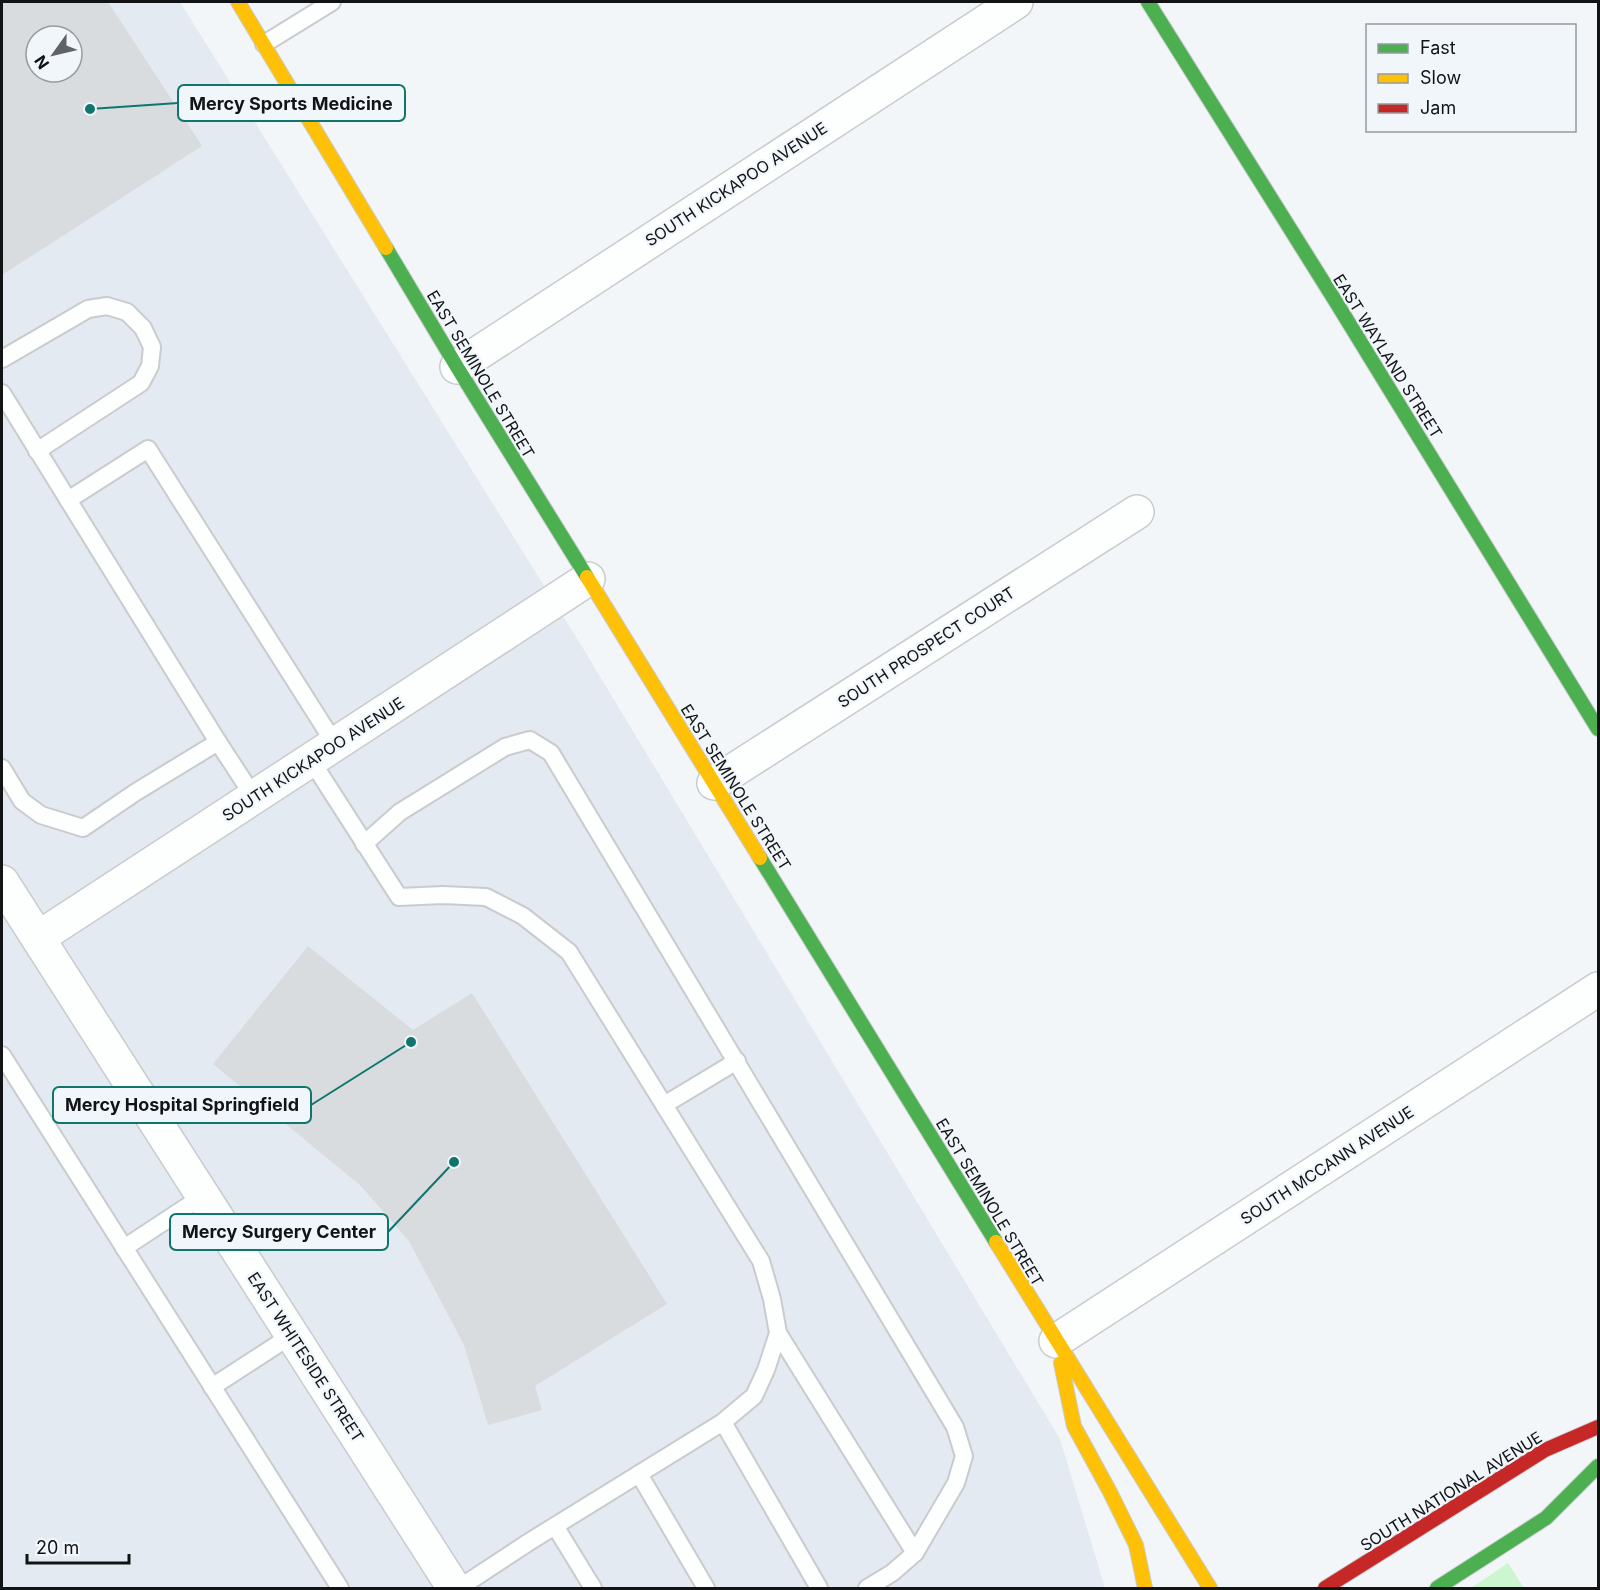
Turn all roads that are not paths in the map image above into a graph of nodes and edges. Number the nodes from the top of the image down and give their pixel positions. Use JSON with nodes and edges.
{"nodes":[{"id":1,"x":238,"y":2,"type":"edge"},
{"id":2,"x":332,"y":2,"type":"edge"},
{"id":3,"x":1016,"y":2,"type":"edge"},
{"id":4,"x":1148,"y":2,"type":"edge"},
{"id":5,"x":264,"y":44,"type":"junction"},
{"id":6,"x":2,"y":359,"type":"edge"},
{"id":7,"x":457,"y":367,"type":"junction"},
{"id":8,"x":2,"y":393,"type":"edge"},
{"id":9,"x":37,"y":451,"type":"junction"},
{"id":10,"x":68,"y":500,"type":"junction"},
{"id":11,"x":1137,"y":512,"type":"dead end"},
{"id":12,"x":588,"y":579,"type":"junction"},
{"id":13,"x":1599,"y":729,"type":"edge"},
{"id":14,"x":218,"y":742,"type":"junction"},
{"id":15,"x":323,"y":752,"type":"junction"},
{"id":16,"x":2,"y":768,"type":"edge"},
{"id":17,"x":714,"y":783,"type":"junction"},
{"id":18,"x":254,"y":797,"type":"junction"},
{"id":19,"x":364,"y":843,"type":"junction"},
{"id":20,"x":2,"y":882,"type":"edge"},
{"id":21,"x":38,"y":938,"type":"junction"},
{"id":22,"x":1599,"y":989,"type":"edge"},
{"id":23,"x":2,"y":1055,"type":"edge"},
{"id":24,"x":737,"y":1061,"type":"junction"},
{"id":25,"x":664,"y":1105,"type":"junction"},
{"id":26,"x":203,"y":1196,"type":"junction"},
{"id":27,"x":124,"y":1248,"type":"junction"},
{"id":28,"x":778,"y":1333,"type":"junction"},
{"id":29,"x":292,"y":1335,"type":"junction"},
{"id":30,"x":1056,"y":1341,"type":"junction"},
{"id":31,"x":212,"y":1387,"type":"junction"},
{"id":32,"x":723,"y":1422,"type":"junction"},
{"id":33,"x":1599,"y":1427,"type":"edge"},
{"id":34,"x":1599,"y":1466,"type":"edge"},
{"id":35,"x":639,"y":1474,"type":"junction"},
{"id":36,"x":555,"y":1526,"type":"junction"},
{"id":37,"x":915,"y":1553,"type":"junction"},
{"id":38,"x":340,"y":1588,"type":"edge"},
{"id":39,"x":454,"y":1588,"type":"edge"},
{"id":40,"x":459,"y":1588,"type":"edge"},
{"id":41,"x":592,"y":1588,"type":"edge"},
{"id":42,"x":706,"y":1588,"type":"edge"},
{"id":43,"x":819,"y":1588,"type":"edge"},
{"id":44,"x":867,"y":1588,"type":"edge"},
{"id":45,"x":1145,"y":1588,"type":"edge"},
{"id":46,"x":1210,"y":1588,"type":"edge"},
{"id":47,"x":1325,"y":1588,"type":"edge"},
{"id":48,"x":1437,"y":1588,"type":"edge"}],
"edges":[{"from":1,"to":5,"type":"street","name":"EAST SEMINOLE STREET"},
{"from":2,"to":5,"type":"lane"},
{"from":3,"to":7,"type":"street","name":"SOUTH KICKAPOO AVENUE"},
{"from":4,"to":13,"type":"street","name":"EAST WAYLAND STREET"},
{"from":5,"to":7,"type":"street","name":"EAST SEMINOLE STREET"},
{"from":6,"to":9,"type":"lane"},
{"from":7,"to":12,"type":"street","name":"EAST SEMINOLE STREET"},
{"from":8,"to":9,"type":"lane"},
{"from":9,"to":10,"type":"lane"},
{"from":10,"to":14,"type":"lane"},
{"from":10,"to":15,"type":"lane"},
{"from":11,"to":17,"type":"street","name":"SOUTH PROSPECT COURT"},
{"from":12,"to":15,"type":"street","name":"SOUTH KICKAPOO AVENUE"},
{"from":12,"to":17,"type":"street","name":"EAST SEMINOLE STREET"},
{"from":14,"to":16,"type":"lane"},
{"from":14,"to":18,"type":"lane"},
{"from":15,"to":18,"type":"street","name":"SOUTH KICKAPOO AVENUE"},
{"from":15,"to":19,"type":"lane"},
{"from":17,"to":30,"type":"street","name":"EAST SEMINOLE STREET"},
{"from":18,"to":21,"type":"street","name":"SOUTH KICKAPOO AVENUE"},
{"from":19,"to":24,"type":"lane"},
{"from":19,"to":25,"type":"lane"},
{"from":20,"to":21,"type":"street","name":"EAST WHITESIDE STREET"},
{"from":21,"to":26,"type":"street","name":"EAST WHITESIDE STREET"},
{"from":22,"to":30,"type":"street","name":"SOUTH MCCANN AVENUE"},
{"from":23,"to":27,"type":"lane"},
{"from":24,"to":25,"type":"lane"},
{"from":24,"to":37,"type":"lane"},
{"from":25,"to":28,"type":"lane"},
{"from":26,"to":27,"type":"lane"},
{"from":26,"to":29,"type":"street","name":"EAST WHITESIDE STREET"},
{"from":27,"to":31,"type":"lane"},
{"from":28,"to":32,"type":"lane"},
{"from":28,"to":37,"type":"lane"},
{"from":29,"to":31,"type":"lane"},
{"from":29,"to":39,"type":"street","name":"EAST WHITESIDE STREET"},
{"from":30,"to":45,"type":"street"},
{"from":30,"to":46,"type":"street","name":"EAST SEMINOLE STREET"},
{"from":31,"to":38,"type":"lane"},
{"from":32,"to":35,"type":"lane"},
{"from":32,"to":43,"type":"lane"},
{"from":33,"to":47,"type":"street","name":"SOUTH NATIONAL AVENUE"},
{"from":34,"to":48,"type":"street"},
{"from":35,"to":36,"type":"lane"},
{"from":35,"to":42,"type":"lane"},
{"from":36,"to":40,"type":"lane"},
{"from":36,"to":41,"type":"lane"},
{"from":37,"to":44,"type":"lane"}]}
